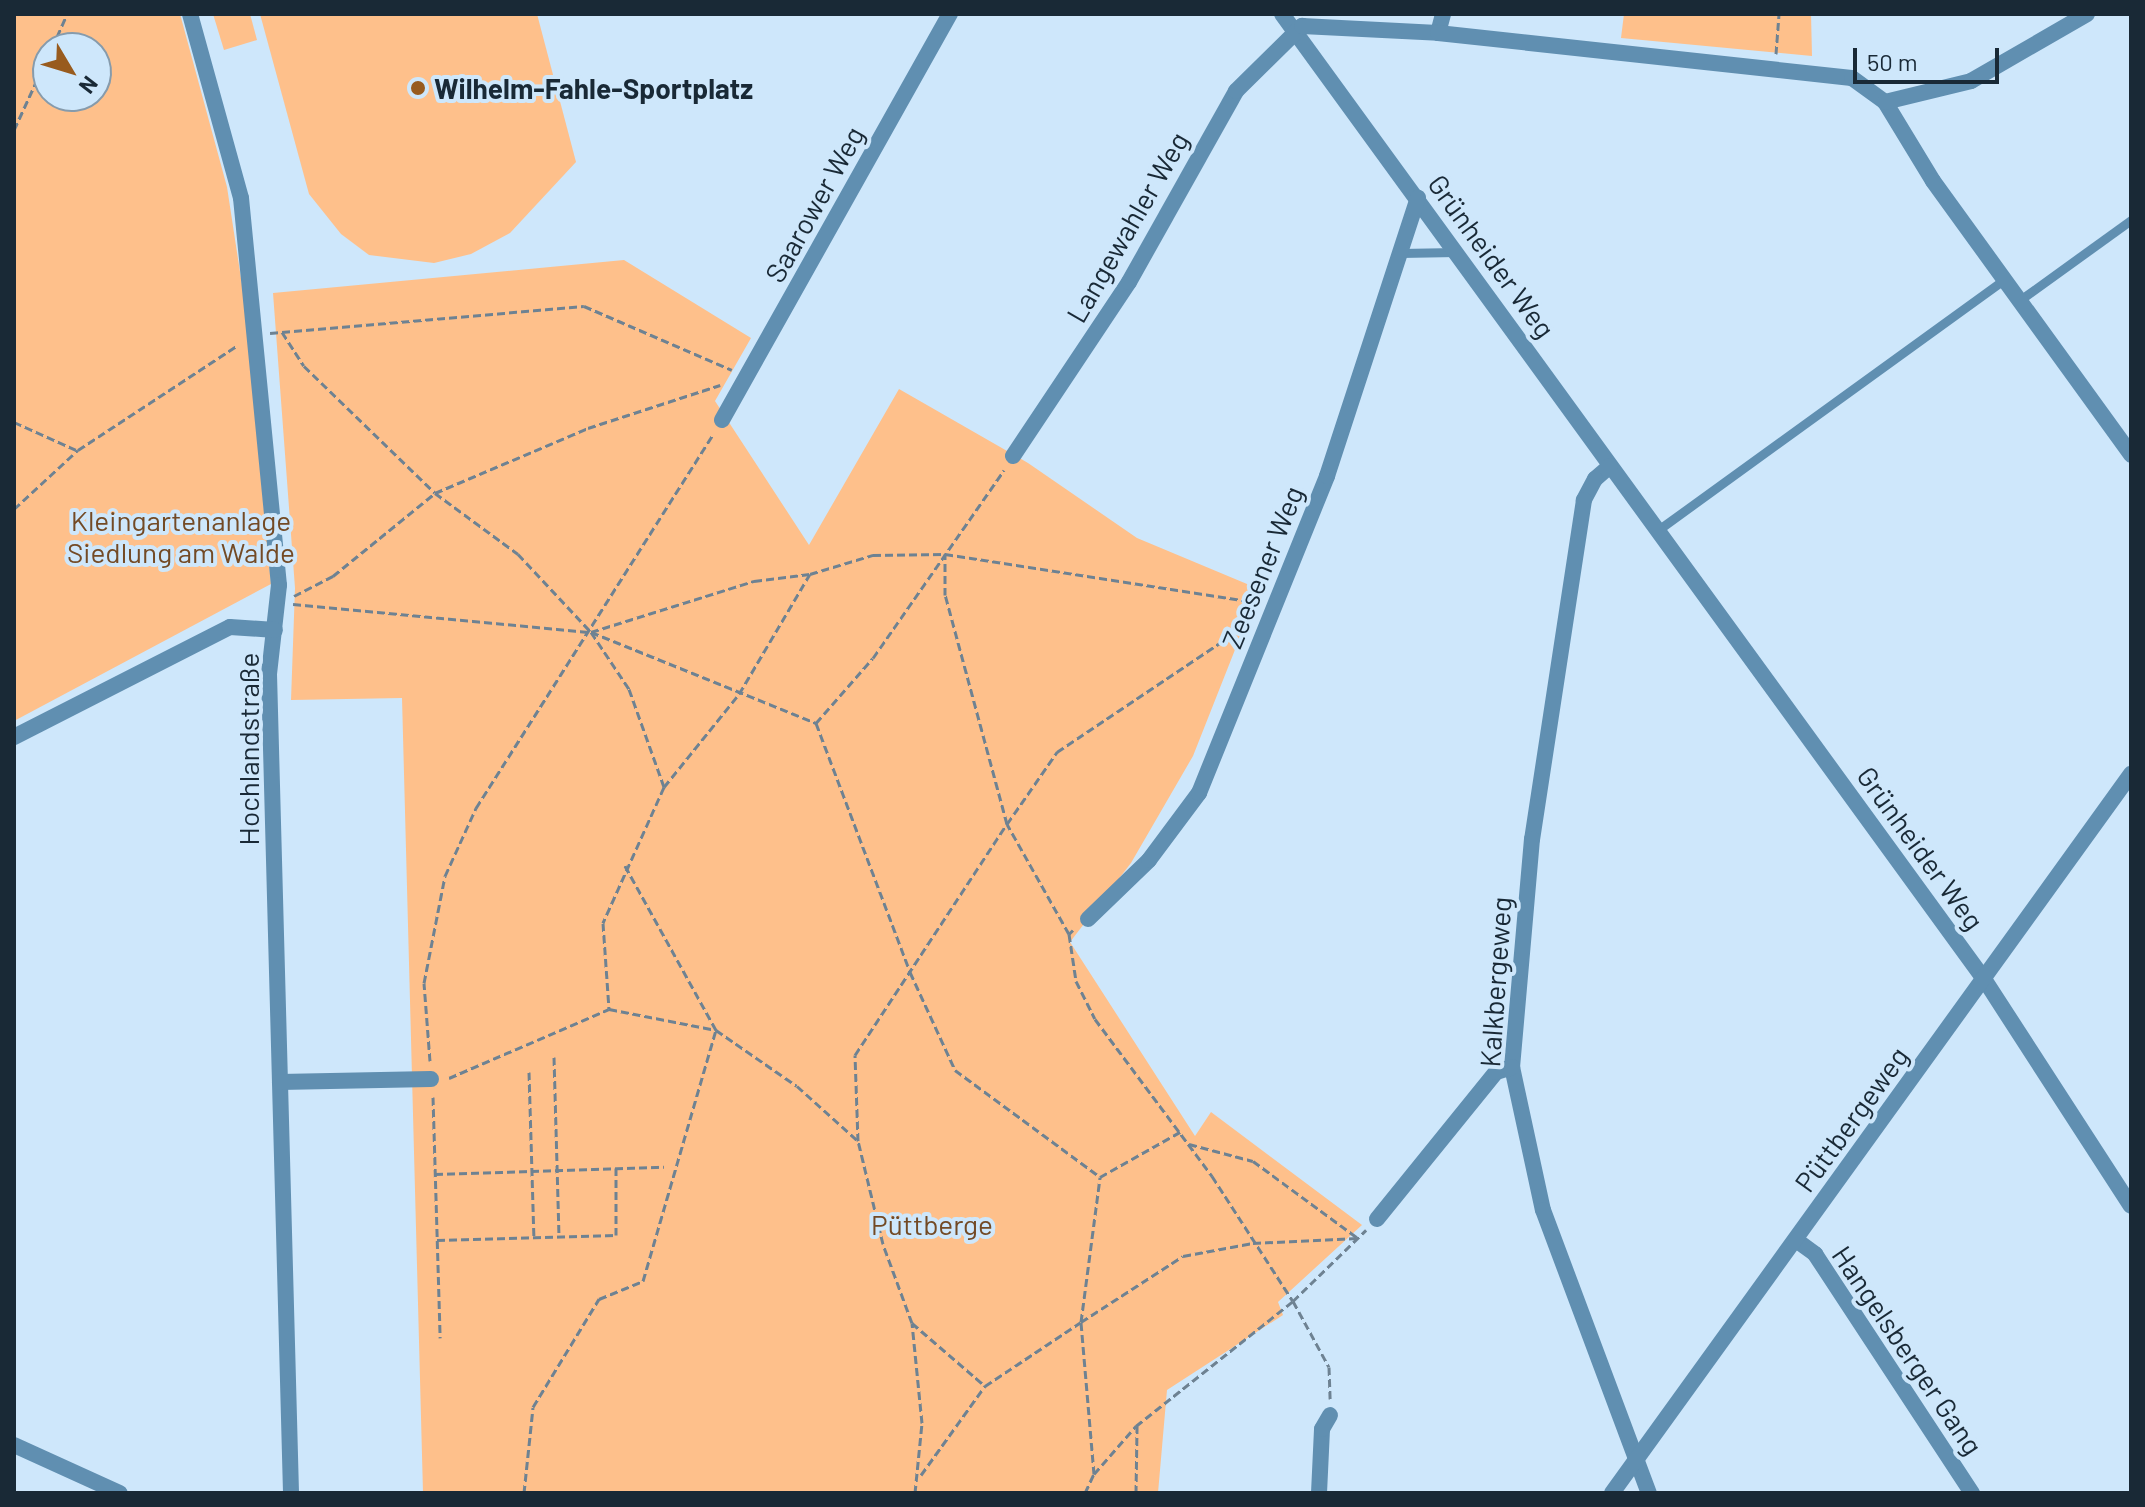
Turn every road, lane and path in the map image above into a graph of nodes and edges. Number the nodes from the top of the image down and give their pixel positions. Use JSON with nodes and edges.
{"nodes":[{"id":1,"x":190,"y":14,"type":"edge"},
{"id":2,"x":950,"y":14,"type":"edge"},
{"id":3,"x":1282,"y":14,"type":"edge"},
{"id":4,"x":1443,"y":14,"type":"edge"},
{"id":5,"x":1779,"y":14,"type":"edge"},
{"id":6,"x":2087,"y":14,"type":"edge"},
{"id":7,"x":1293,"y":30,"type":"junction"},
{"id":8,"x":1438,"y":33,"type":"junction"},
{"id":9,"x":1776,"y":71,"type":"junction"},
{"id":10,"x":32,"y":91,"type":"edge"},
{"id":11,"x":1885,"y":102,"type":"junction"},
{"id":12,"x":14,"y":130,"type":"edge"},
{"id":13,"x":1418,"y":198,"type":"junction"},
{"id":14,"x":2131,"y":220,"type":"edge"},
{"id":15,"x":1457,"y":252,"type":"junction"},
{"id":16,"x":1396,"y":254,"type":"junction"},
{"id":17,"x":2005,"y":279,"type":"junction"},
{"id":18,"x":2020,"y":300,"type":"junction"},
{"id":19,"x":282,"y":332,"type":"junction"},
{"id":20,"x":255,"y":334,"type":"junction"},
{"id":21,"x":747,"y":377,"type":"junction"},
{"id":22,"x":722,"y":420,"type":"joint"},
{"id":23,"x":14,"y":422,"type":"edge"},
{"id":24,"x":78,"y":450,"type":"junction"},
{"id":25,"x":2131,"y":455,"type":"edge"},
{"id":26,"x":1013,"y":456,"type":"joint"},
{"id":27,"x":1610,"y":466,"type":"junction"},
{"id":28,"x":435,"y":493,"type":"junction"},
{"id":29,"x":14,"y":509,"type":"edge"},
{"id":30,"x":1658,"y":530,"type":"junction"},
{"id":31,"x":945,"y":554,"type":"junction"},
{"id":32,"x":810,"y":574,"type":"junction"},
{"id":33,"x":280,"y":603,"type":"junction"},
{"id":34,"x":1275,"y":606,"type":"junction"},
{"id":35,"x":1249,"y":623,"type":"dead end"},
{"id":36,"x":275,"y":630,"type":"junction"},
{"id":37,"x":591,"y":632,"type":"junction"},
{"id":38,"x":739,"y":694,"type":"junction"},
{"id":39,"x":816,"y":723,"type":"junction"},
{"id":40,"x":14,"y":737,"type":"edge"},
{"id":41,"x":2131,"y":774,"type":"edge"},
{"id":42,"x":664,"y":787,"type":"junction"},
{"id":43,"x":1007,"y":824,"type":"junction"},
{"id":44,"x":625,"y":866,"type":"junction"},
{"id":45,"x":1088,"y":919,"type":"joint"},
{"id":46,"x":1069,"y":934,"type":"junction"},
{"id":47,"x":910,"y":972,"type":"junction"},
{"id":48,"x":1984,"y":979,"type":"junction"},
{"id":49,"x":609,"y":1009,"type":"junction"},
{"id":50,"x":716,"y":1030,"type":"junction"},
{"id":51,"x":554,"y":1057,"type":"dead end"},
{"id":52,"x":1512,"y":1067,"type":"junction"},
{"id":53,"x":529,"y":1072,"type":"dead end"},
{"id":54,"x":431,"y":1079,"type":"junction"},
{"id":55,"x":280,"y":1082,"type":"junction"},
{"id":56,"x":433,"y":1097,"type":"dead end"},
{"id":57,"x":1180,"y":1132,"type":"junction"},
{"id":58,"x":858,"y":1141,"type":"junction"},
{"id":59,"x":1187,"y":1144,"type":"junction"},
{"id":60,"x":664,"y":1167,"type":"dead end"},
{"id":61,"x":616,"y":1168,"type":"junction"},
{"id":62,"x":557,"y":1170,"type":"junction"},
{"id":63,"x":533,"y":1171,"type":"junction"},
{"id":64,"x":435,"y":1174,"type":"junction"},
{"id":65,"x":1100,"y":1177,"type":"junction"},
{"id":66,"x":2131,"y":1206,"type":"edge"},
{"id":67,"x":1377,"y":1219,"type":"joint"},
{"id":68,"x":534,"y":1237,"type":"junction"},
{"id":69,"x":559,"y":1237,"type":"junction"},
{"id":70,"x":1358,"y":1238,"type":"junction"},
{"id":71,"x":437,"y":1240,"type":"junction"},
{"id":72,"x":1796,"y":1240,"type":"junction"},
{"id":73,"x":1253,"y":1243,"type":"junction"},
{"id":74,"x":1293,"y":1301,"type":"junction"},
{"id":75,"x":1081,"y":1322,"type":"junction"},
{"id":76,"x":912,"y":1323,"type":"junction"},
{"id":77,"x":440,"y":1338,"type":"dead end"},
{"id":78,"x":985,"y":1386,"type":"junction"},
{"id":79,"x":1330,"y":1415,"type":"joint"},
{"id":80,"x":1137,"y":1426,"type":"junction"},
{"id":81,"x":14,"y":1445,"type":"edge"},
{"id":82,"x":1636,"y":1459,"type":"junction"},
{"id":83,"x":1094,"y":1474,"type":"junction"},
{"id":84,"x":921,"y":1475,"type":"junction"},
{"id":85,"x":120,"y":1493,"type":"edge"},
{"id":86,"x":291,"y":1493,"type":"edge"},
{"id":87,"x":524,"y":1493,"type":"edge"},
{"id":88,"x":915,"y":1493,"type":"edge"},
{"id":89,"x":1085,"y":1493,"type":"edge"},
{"id":90,"x":1136,"y":1493,"type":"edge"},
{"id":91,"x":1319,"y":1493,"type":"edge"},
{"id":92,"x":1612,"y":1493,"type":"edge"},
{"id":93,"x":1649,"y":1493,"type":"edge"},
{"id":94,"x":1972,"y":1493,"type":"edge"}],
"edges":[{"from":1,"to":20,"type":"street","name":"Hochlandstraße"},
{"from":2,"to":21,"type":"street","name":"Saarower Weg"},
{"from":3,"to":7,"type":"street","name":"Grünheider Weg"},
{"from":4,"to":8,"type":"street"},
{"from":5,"to":9,"type":"path"},
{"from":6,"to":11,"type":"street"},
{"from":7,"to":8,"type":"street"},
{"from":7,"to":13,"type":"street","name":"Grünheider Weg"},
{"from":7,"to":26,"type":"street","name":"Langewahler Weg"},
{"from":8,"to":9,"type":"street"},
{"from":9,"to":11,"type":"street"},
{"from":10,"to":12,"type":"path"},
{"from":11,"to":17,"type":"street"},
{"from":13,"to":15,"type":"street","name":"Grünheider Weg"},
{"from":13,"to":16,"type":"street","name":"Zeesener Weg"},
{"from":14,"to":18,"type":"lane"},
{"from":15,"to":16,"type":"lane"},
{"from":15,"to":27,"type":"street","name":"Grünheider Weg"},
{"from":16,"to":34,"type":"street","name":"Zeesener Weg"},
{"from":17,"to":18,"type":"street"},
{"from":17,"to":30,"type":"lane"},
{"from":18,"to":25,"type":"street"},
{"from":19,"to":20,"type":"path"},
{"from":19,"to":21,"type":"path"},
{"from":19,"to":28,"type":"path"},
{"from":20,"to":24,"type":"path"},
{"from":20,"to":33,"type":"street","name":"Hochlandstraße"},
{"from":21,"to":22,"type":"street","name":"Saarower Weg"},
{"from":21,"to":28,"type":"path"},
{"from":22,"to":37,"type":"path"},
{"from":23,"to":24,"type":"path"},
{"from":24,"to":29,"type":"path"},
{"from":26,"to":31,"type":"path"},
{"from":27,"to":30,"type":"street","name":"Grünheider Weg"},
{"from":27,"to":52,"type":"street","name":"Kalkbergeweg"},
{"from":28,"to":33,"type":"path"},
{"from":28,"to":37,"type":"path"},
{"from":30,"to":48,"type":"street","name":"Grünheider Weg"},
{"from":31,"to":32,"type":"path"},
{"from":31,"to":34,"type":"path"},
{"from":31,"to":39,"type":"path"},
{"from":31,"to":43,"type":"path"},
{"from":32,"to":37,"type":"path"},
{"from":32,"to":38,"type":"path"},
{"from":33,"to":36,"type":"street","name":"Hochlandstraße"},
{"from":33,"to":37,"type":"path"},
{"from":34,"to":45,"type":"street","name":"Zeesener Weg"},
{"from":35,"to":43,"type":"path"},
{"from":36,"to":40,"type":"street"},
{"from":36,"to":55,"type":"street","name":"Hochlandstraße"},
{"from":37,"to":38,"type":"path"},
{"from":37,"to":42,"type":"path"},
{"from":37,"to":54,"type":"path"},
{"from":38,"to":39,"type":"path"},
{"from":38,"to":42,"type":"path"},
{"from":39,"to":47,"type":"path"},
{"from":41,"to":48,"type":"street","name":"Püttbergeweg"},
{"from":42,"to":44,"type":"path"},
{"from":43,"to":46,"type":"path"},
{"from":43,"to":47,"type":"path"},
{"from":44,"to":49,"type":"path"},
{"from":44,"to":50,"type":"path"},
{"from":45,"to":46,"type":"path"},
{"from":46,"to":57,"type":"path"},
{"from":47,"to":58,"type":"path"},
{"from":47,"to":65,"type":"path"},
{"from":48,"to":66,"type":"street","name":"Grünheider Weg"},
{"from":48,"to":72,"type":"street","name":"Püttbergeweg"},
{"from":49,"to":50,"type":"path"},
{"from":49,"to":54,"type":"path"},
{"from":50,"to":58,"type":"path"},
{"from":50,"to":87,"type":"path"},
{"from":51,"to":62,"type":"path"},
{"from":52,"to":67,"type":"street"},
{"from":52,"to":82,"type":"street","name":"Kalkbergeweg"},
{"from":53,"to":63,"type":"path"},
{"from":54,"to":55,"type":"street"},
{"from":55,"to":86,"type":"street","name":"Hochlandstraße"},
{"from":56,"to":64,"type":"path"},
{"from":57,"to":59,"type":"path"},
{"from":57,"to":65,"type":"path"},
{"from":58,"to":76,"type":"path"},
{"from":59,"to":70,"type":"path"},
{"from":59,"to":73,"type":"path"},
{"from":60,"to":61,"type":"path"},
{"from":61,"to":62,"type":"path"},
{"from":61,"to":69,"type":"path"},
{"from":62,"to":63,"type":"path"},
{"from":62,"to":69,"type":"path"},
{"from":63,"to":64,"type":"path"},
{"from":63,"to":68,"type":"path"},
{"from":64,"to":71,"type":"path"},
{"from":65,"to":75,"type":"path"},
{"from":67,"to":70,"type":"path"},
{"from":68,"to":69,"type":"path"},
{"from":68,"to":71,"type":"path"},
{"from":70,"to":73,"type":"path"},
{"from":70,"to":74,"type":"path"},
{"from":71,"to":77,"type":"path"},
{"from":72,"to":82,"type":"street","name":"Püttbergeweg"},
{"from":72,"to":94,"type":"street","name":"Hangelsberger Gang"},
{"from":73,"to":74,"type":"path"},
{"from":73,"to":75,"type":"path"},
{"from":74,"to":79,"type":"path"},
{"from":74,"to":80,"type":"path"},
{"from":75,"to":78,"type":"path"},
{"from":75,"to":83,"type":"path"},
{"from":76,"to":78,"type":"path"},
{"from":76,"to":84,"type":"path"},
{"from":78,"to":84,"type":"path"},
{"from":79,"to":91,"type":"street"},
{"from":80,"to":83,"type":"path"},
{"from":80,"to":90,"type":"path"},
{"from":81,"to":85,"type":"street"},
{"from":82,"to":92,"type":"street","name":"Püttbergeweg"},
{"from":82,"to":93,"type":"street","name":"Kalkbergeweg"},
{"from":83,"to":89,"type":"path"},
{"from":84,"to":88,"type":"path"}]}
